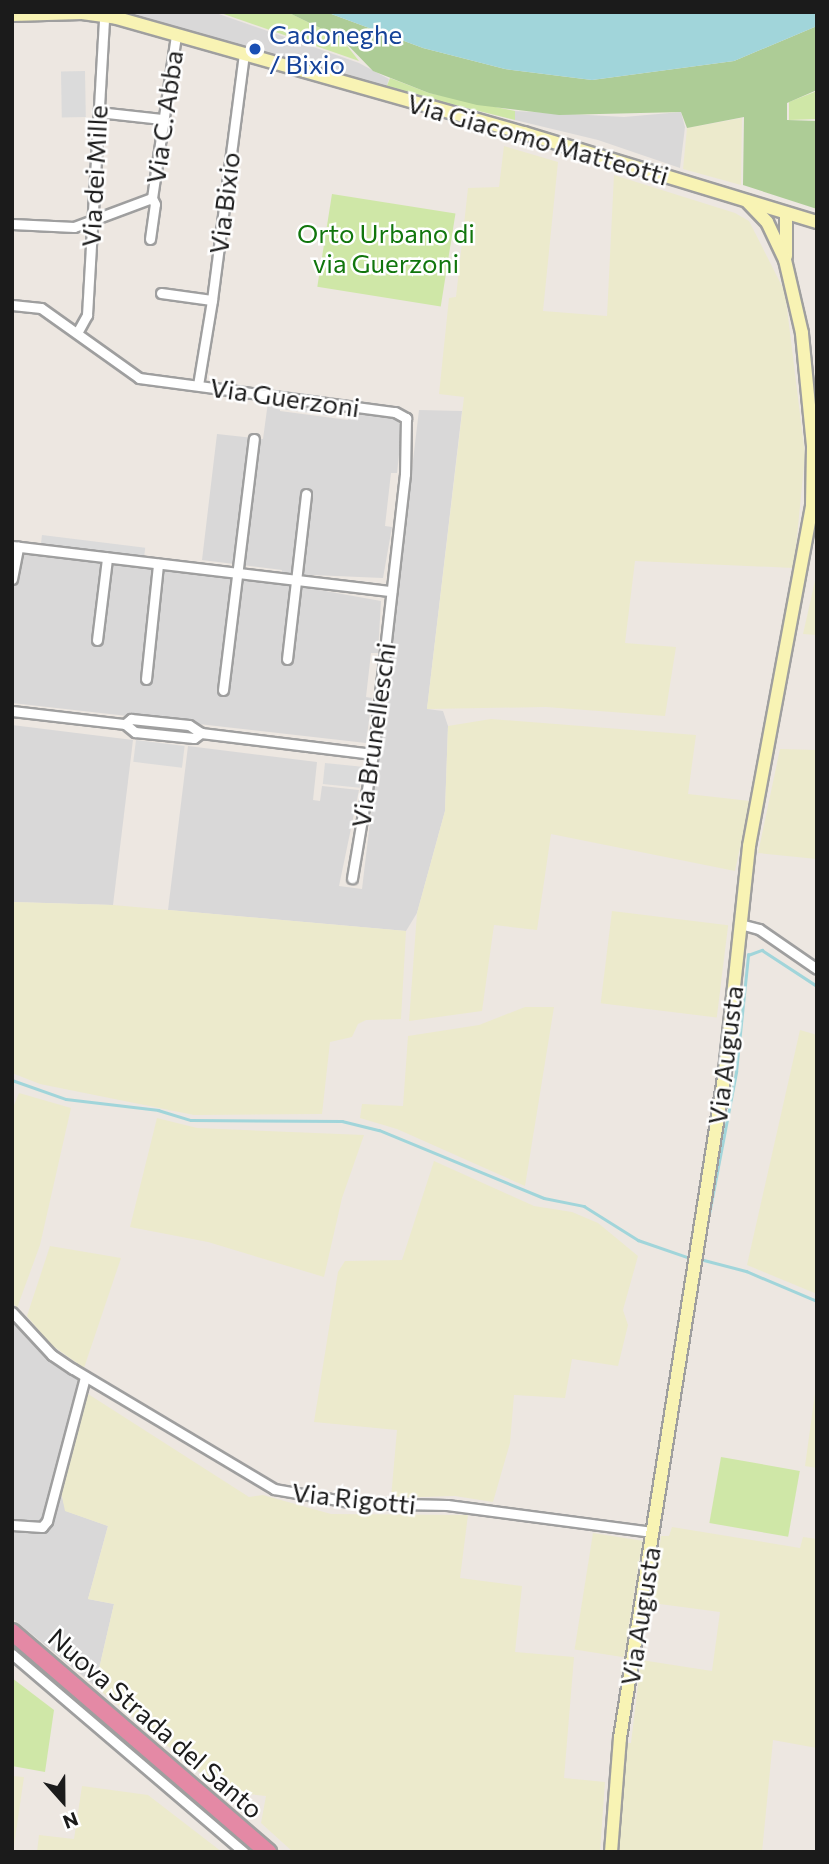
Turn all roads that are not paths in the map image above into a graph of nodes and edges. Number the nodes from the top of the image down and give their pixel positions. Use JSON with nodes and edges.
{"nodes":[{"id":1,"x":12,"y":15,"type":"edge"},
{"id":2,"x":104,"y":16,"type":"junction"},
{"id":3,"x":176,"y":35,"type":"junction"},
{"id":4,"x":244,"y":54,"type":"junction"},
{"id":5,"x":98,"y":112,"type":"junction"},
{"id":6,"x":162,"y":119,"type":"junction"},
{"id":7,"x":152,"y":198,"type":"junction"},
{"id":8,"x":747,"y":201,"type":"junction"},
{"id":9,"x":786,"y":213,"type":"junction"},
{"id":10,"x":92,"y":221,"type":"junction"},
{"id":11,"x":812,"y":221,"type":"edge"},
{"id":12,"x":12,"y":224,"type":"edge"},
{"id":13,"x":773,"y":233,"type":"junction"},
{"id":14,"x":789,"y":233,"type":"junction"},
{"id":15,"x":150,"y":239,"type":"dead end"},
{"id":16,"x":785,"y":260,"type":"junction"},
{"id":17,"x":161,"y":293,"type":"dead end"},
{"id":18,"x":212,"y":300,"type":"junction"},
{"id":19,"x":12,"y":305,"type":"edge"},
{"id":20,"x":77,"y":333,"type":"junction"},
{"id":21,"x":198,"y":385,"type":"junction"},
{"id":22,"x":254,"y":439,"type":"dead end"},
{"id":23,"x":306,"y":494,"type":"dead end"},
{"id":24,"x":15,"y":547,"type":"edge"},
{"id":25,"x":107,"y":558,"type":"junction"},
{"id":26,"x":159,"y":564,"type":"junction"},
{"id":27,"x":237,"y":572,"type":"junction"},
{"id":28,"x":12,"y":579,"type":"edge"},
{"id":29,"x":296,"y":581,"type":"junction"},
{"id":30,"x":391,"y":591,"type":"junction"},
{"id":31,"x":97,"y":640,"type":"dead end"},
{"id":32,"x":287,"y":659,"type":"dead end"},
{"id":33,"x":146,"y":680,"type":"dead end"},
{"id":34,"x":223,"y":690,"type":"dead end"},
{"id":35,"x":12,"y":711,"type":"edge"},
{"id":36,"x":373,"y":754,"type":"junction"},
{"id":37,"x":352,"y":878,"type":"dead end"},
{"id":38,"x":740,"y":924,"type":"junction"},
{"id":39,"x":817,"y":969,"type":"edge"},
{"id":40,"x":12,"y":1312,"type":"edge"},
{"id":41,"x":85,"y":1377,"type":"junction"},
{"id":42,"x":12,"y":1525,"type":"edge"},
{"id":43,"x":652,"y":1532,"type":"junction"},
{"id":44,"x":12,"y":1632,"type":"edge"},
{"id":45,"x":12,"y":1654,"type":"edge"},
{"id":46,"x":244,"y":1852,"type":"edge"},
{"id":47,"x":268,"y":1852,"type":"edge"},
{"id":48,"x":611,"y":1852,"type":"edge"}],
"edges":[{"from":1,"to":2,"type":"street","name":"Via Giacomo Matteotti"},
{"from":2,"to":3,"type":"street","name":"Via Giacomo Matteotti"},
{"from":2,"to":5,"type":"street","name":"Via dei Mille"},
{"from":3,"to":4,"type":"street","name":"Via Giacomo Matteotti"},
{"from":3,"to":6,"type":"street","name":"Via C. Abba"},
{"from":4,"to":8,"type":"street","name":"Via Giacomo Matteotti"},
{"from":4,"to":18,"type":"street","name":"Via Bixio"},
{"from":5,"to":6,"type":"street"},
{"from":5,"to":10,"type":"street","name":"Via dei Mille"},
{"from":6,"to":7,"type":"street","name":"Via C. Abba"},
{"from":7,"to":10,"type":"street"},
{"from":7,"to":15,"type":"street","name":"Via C. Abba"},
{"from":8,"to":9,"type":"street","name":"Via Giacomo Matteotti"},
{"from":8,"to":13,"type":"street","name":"Via Augusta"},
{"from":9,"to":11,"type":"street","name":"Via Giacomo Matteotti"},
{"from":9,"to":13,"type":"street"},
{"from":9,"to":14,"type":"street","name":"Via Augusta"},
{"from":10,"to":12,"type":"street"},
{"from":10,"to":20,"type":"street","name":"Via dei Mille"},
{"from":11,"to":14,"type":"street"},
{"from":13,"to":16,"type":"street","name":"Via Augusta"},
{"from":14,"to":16,"type":"street","name":"Via Augusta"},
{"from":16,"to":38,"type":"street","name":"Via Augusta"},
{"from":17,"to":18,"type":"street"},
{"from":18,"to":21,"type":"street","name":"Via Bixio"},
{"from":19,"to":20,"type":"street","name":"Via Guerzoni"},
{"from":20,"to":21,"type":"street","name":"Via Guerzoni"},
{"from":21,"to":30,"type":"street","name":"Via Guerzoni"},
{"from":22,"to":27,"type":"street"},
{"from":23,"to":29,"type":"street"},
{"from":24,"to":25,"type":"street"},
{"from":24,"to":28,"type":"street"},
{"from":25,"to":26,"type":"street"},
{"from":25,"to":31,"type":"street"},
{"from":26,"to":27,"type":"street"},
{"from":26,"to":33,"type":"street"},
{"from":27,"to":29,"type":"street"},
{"from":27,"to":34,"type":"street"},
{"from":29,"to":30,"type":"street"},
{"from":29,"to":32,"type":"street"},
{"from":30,"to":36,"type":"street","name":"Via Brunelleschi"},
{"from":35,"to":36,"type":"street"},
{"from":36,"to":37,"type":"street","name":"Via Brunelleschi"},
{"from":38,"to":39,"type":"street"},
{"from":38,"to":43,"type":"street","name":"Via Augusta"},
{"from":40,"to":41,"type":"street","name":"Via Rigotti"},
{"from":41,"to":42,"type":"street"},
{"from":41,"to":43,"type":"street","name":"Via Rigotti"},
{"from":43,"to":48,"type":"street","name":"Via Augusta"},
{"from":44,"to":47,"type":"highway","name":"Nuova Strada del Santo"},
{"from":45,"to":46,"type":"street"}]}
